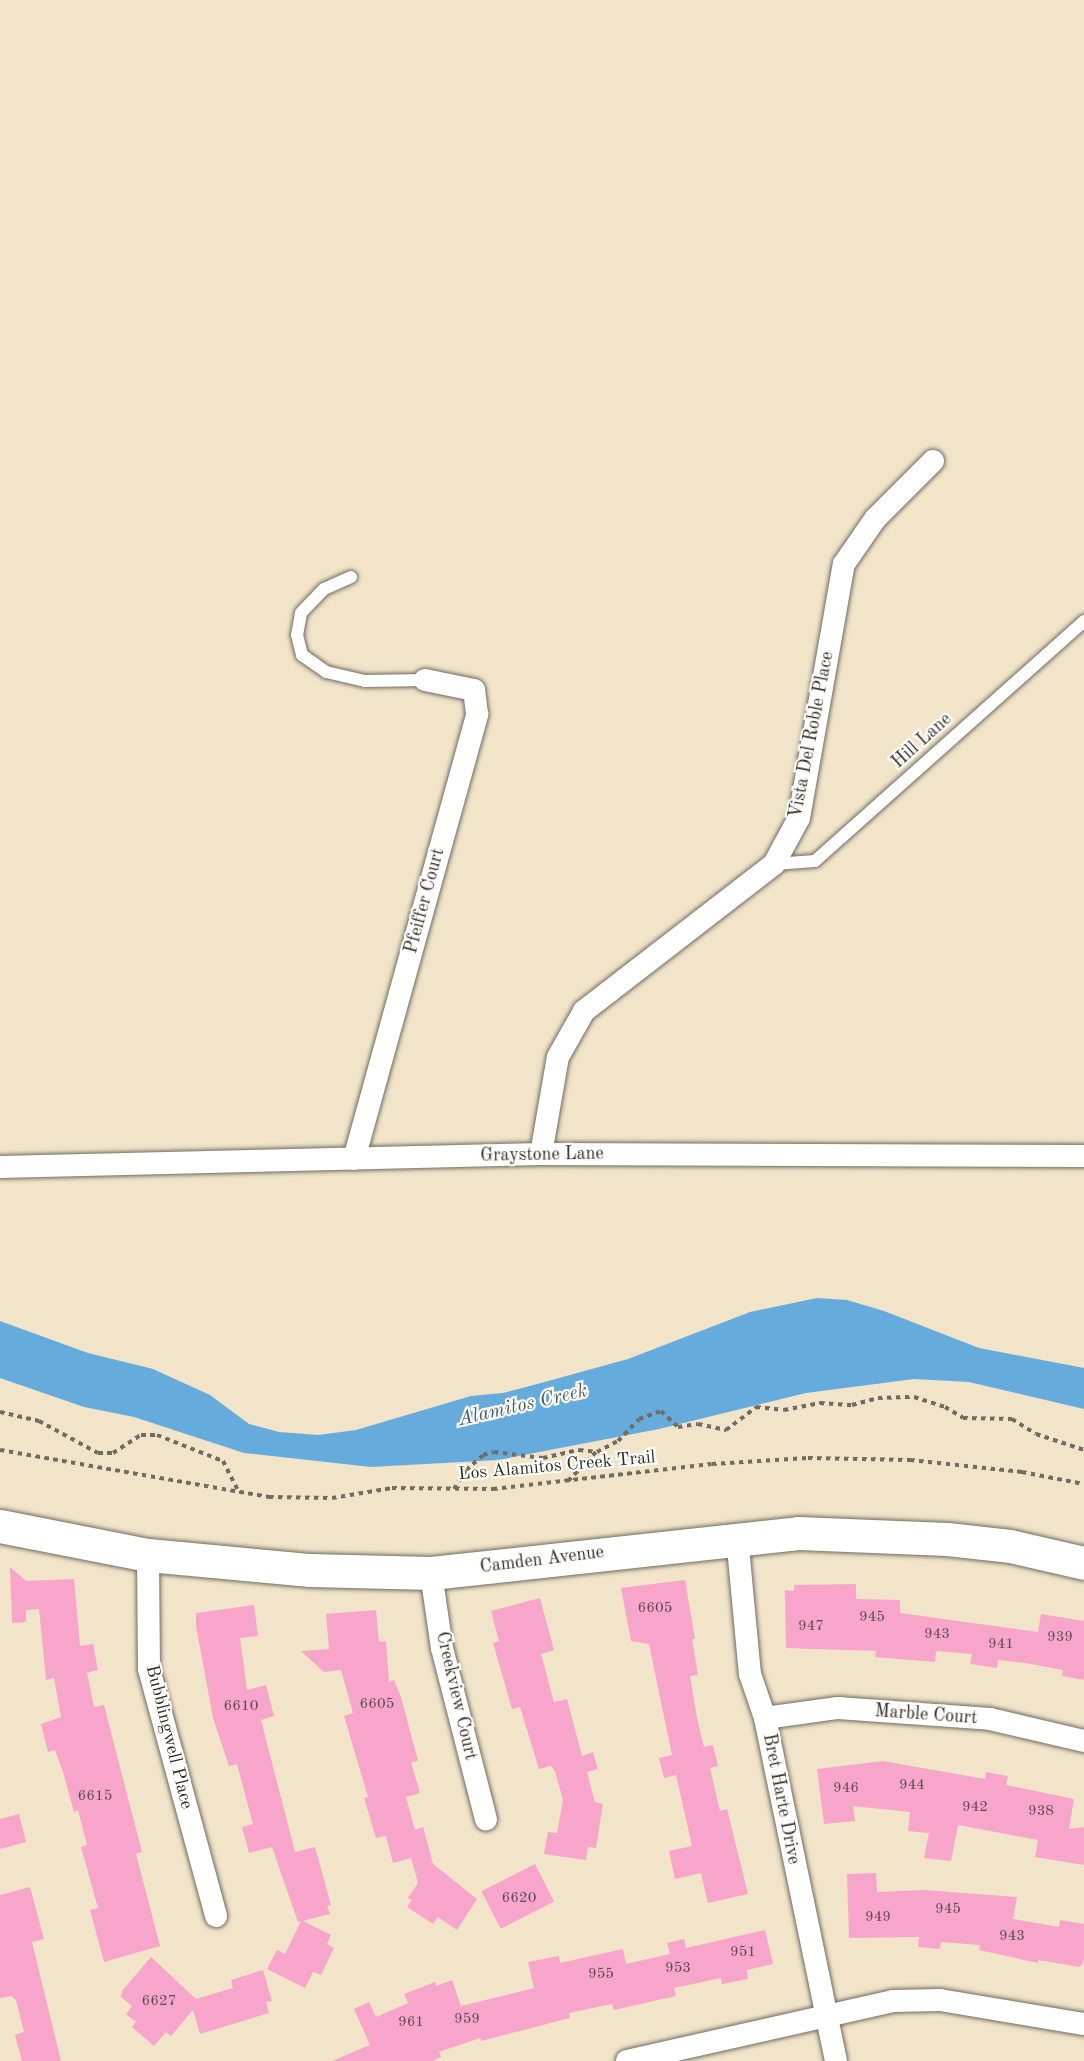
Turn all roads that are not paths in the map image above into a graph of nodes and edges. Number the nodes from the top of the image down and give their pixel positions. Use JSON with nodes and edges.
{"nodes":[{"id":1,"x":933,"y":460,"type":"dead end"},
{"id":2,"x":351,"y":577,"type":"dead end"},
{"id":3,"x":1084,"y":621,"type":"edge"},
{"id":4,"x":425,"y":680,"type":"joint"},
{"id":5,"x":774,"y":864,"type":"junction"},
{"id":6,"x":541,"y":1154,"type":"junction"},
{"id":7,"x":1084,"y":1156,"type":"edge"},
{"id":8,"x":354,"y":1159,"type":"junction"},
{"id":9,"x":0,"y":1167,"type":"edge"},
{"id":10,"x":0,"y":1526,"type":"edge"},
{"id":11,"x":737,"y":1537,"type":"junction"},
{"id":12,"x":148,"y":1556,"type":"junction"},
{"id":13,"x":1084,"y":1563,"type":"edge"},
{"id":14,"x":431,"y":1573,"type":"junction"},
{"id":15,"x":765,"y":1719,"type":"junction"},
{"id":16,"x":1084,"y":1741,"type":"edge"},
{"id":17,"x":486,"y":1819,"type":"dead end"},
{"id":18,"x":216,"y":1916,"type":"dead end"},
{"id":19,"x":825,"y":2015,"type":"junction"},
{"id":20,"x":1084,"y":2024,"type":"edge"},
{"id":21,"x":627,"y":2061,"type":"edge"},
{"id":22,"x":836,"y":2061,"type":"edge"}],
"edges":[{"from":1,"to":5,"type":"street","name":"Vista Del Roble Place"},
{"from":2,"to":4,"type":"lane"},
{"from":3,"to":5,"type":"lane","name":"Hill Lane"},
{"from":4,"to":8,"type":"street","name":"Pfeiffer Court"},
{"from":5,"to":6,"type":"street","name":"Vista Del Roble Place"},
{"from":6,"to":7,"type":"street","name":"Graystone Lane"},
{"from":6,"to":8,"type":"street","name":"Graystone Lane"},
{"from":8,"to":9,"type":"street","name":"Graystone Lane"},
{"from":10,"to":12,"type":"street","name":"Camden Avenue"},
{"from":11,"to":13,"type":"street","name":"Camden Avenue"},
{"from":11,"to":14,"type":"street","name":"Camden Avenue"},
{"from":11,"to":15,"type":"street","name":"Bret Harte Drive"},
{"from":12,"to":14,"type":"street","name":"Camden Avenue"},
{"from":12,"to":18,"type":"street","name":"Bubblingwell Place"},
{"from":14,"to":17,"type":"street","name":"Creekview Court"},
{"from":15,"to":16,"type":"street","name":"Marble Court"},
{"from":15,"to":19,"type":"street","name":"Bret Harte Drive"},
{"from":19,"to":20,"type":"street"},
{"from":19,"to":21,"type":"street"},
{"from":19,"to":22,"type":"street","name":"Bret Harte Drive"}]}
